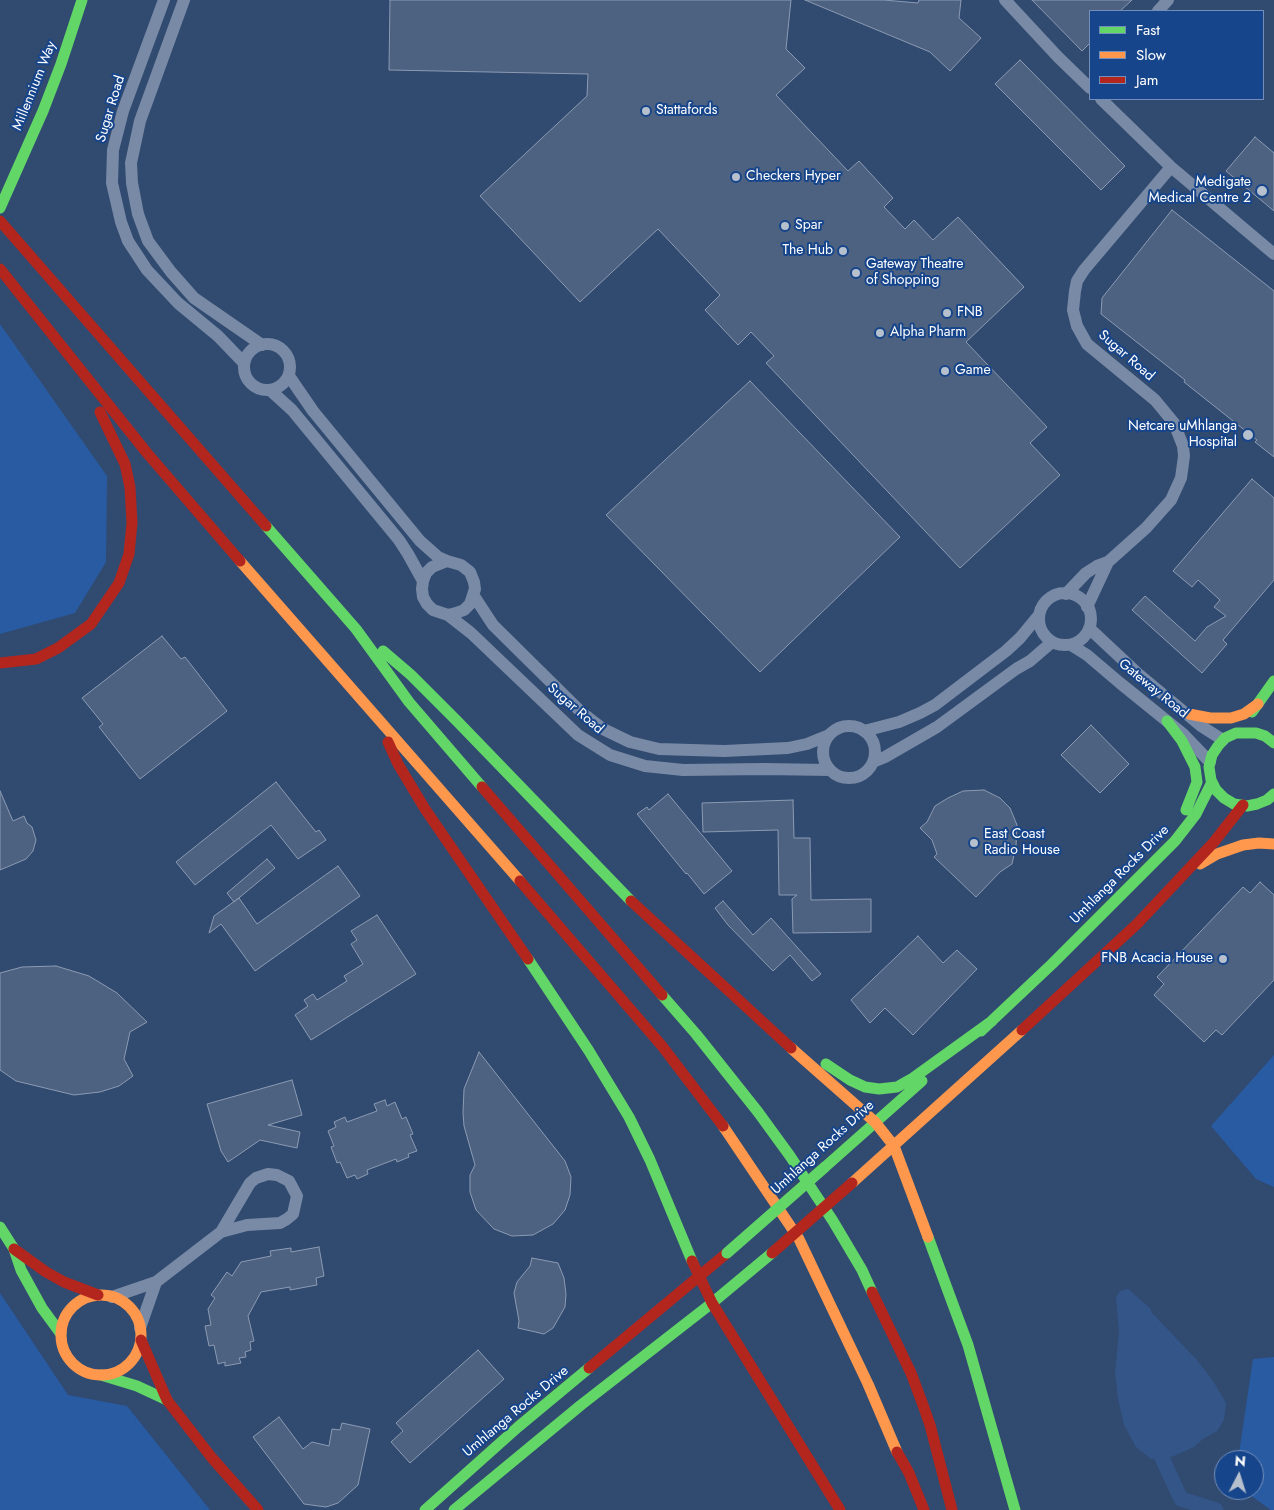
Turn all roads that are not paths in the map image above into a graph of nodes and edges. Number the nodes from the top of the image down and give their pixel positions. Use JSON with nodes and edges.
{"nodes":[{"id":1,"x":82,"y":0,"type":"edge"},
{"id":2,"x":86,"y":0,"type":"edge"},
{"id":3,"x":164,"y":0,"type":"edge"},
{"id":4,"x":184,"y":0,"type":"edge"},
{"id":5,"x":1005,"y":0,"type":"edge"},
{"id":6,"x":1168,"y":0,"type":"edge"},
{"id":7,"x":1159,"y":10,"type":"edge"},
{"id":8,"x":75,"y":24,"type":"junction"},
{"id":9,"x":1089,"y":85,"type":"edge"},
{"id":10,"x":1102,"y":100,"type":"edge"},
{"id":11,"x":1171,"y":167,"type":"junction"},
{"id":12,"x":0,"y":208,"type":"edge"},
{"id":13,"x":0,"y":221,"type":"edge"},
{"id":14,"x":1274,"y":254,"type":"edge"},
{"id":15,"x":0,"y":269,"type":"edge"},
{"id":16,"x":262,"y":345,"type":"junction"},
{"id":17,"x":71,"y":358,"type":"junction"},
{"id":18,"x":244,"y":363,"type":"junction"},
{"id":19,"x":289,"y":376,"type":"junction"},
{"id":20,"x":270,"y":390,"type":"junction"},
{"id":21,"x":447,"y":561,"type":"junction"},
{"id":22,"x":1108,"y":562,"type":"junction"},
{"id":23,"x":422,"y":581,"type":"junction"},
{"id":24,"x":1066,"y":594,"type":"junction"},
{"id":25,"x":474,"y":596,"type":"junction"},
{"id":26,"x":1087,"y":607,"type":"junction"},
{"id":27,"x":448,"y":615,"type":"junction"},
{"id":28,"x":1039,"y":616,"type":"junction"},
{"id":29,"x":1089,"y":628,"type":"junction"},
{"id":30,"x":356,"y":629,"type":"junction"},
{"id":31,"x":1052,"y":642,"type":"junction"},
{"id":32,"x":1071,"y":645,"type":"junction"},
{"id":33,"x":0,"y":663,"type":"edge"},
{"id":34,"x":1274,"y":681,"type":"edge"},
{"id":35,"x":1258,"y":704,"type":"junction"},
{"id":36,"x":1189,"y":714,"type":"junction"},
{"id":37,"x":377,"y":716,"type":"junction"},
{"id":38,"x":1167,"y":721,"type":"junction"},
{"id":39,"x":864,"y":731,"type":"junction"},
{"id":40,"x":1239,"y":732,"type":"junction"},
{"id":41,"x":829,"y":735,"type":"junction"},
{"id":42,"x":1223,"y":740,"type":"junction"},
{"id":43,"x":1274,"y":743,"type":"edge"},
{"id":44,"x":873,"y":762,"type":"junction"},
{"id":45,"x":1210,"y":762,"type":"junction"},
{"id":46,"x":830,"y":770,"type":"junction"},
{"id":47,"x":1212,"y":782,"type":"junction"},
{"id":48,"x":1274,"y":794,"type":"edge"},
{"id":49,"x":1260,"y":803,"type":"junction"},
{"id":50,"x":1243,"y":805,"type":"junction"},
{"id":51,"x":1274,"y":811,"type":"edge"},
{"id":52,"x":1274,"y":844,"type":"edge"},
{"id":53,"x":1186,"y":873,"type":"junction"},
{"id":54,"x":1133,"y":885,"type":"junction"},
{"id":55,"x":758,"y":1017,"type":"junction"},
{"id":56,"x":992,"y":1021,"type":"junction"},
{"id":57,"x":875,"y":1122,"type":"junction"},
{"id":58,"x":894,"y":1146,"type":"junction"},
{"id":59,"x":0,"y":1227,"type":"edge"},
{"id":60,"x":221,"y":1232,"type":"junction"},
{"id":61,"x":14,"y":1249,"type":"junction"},
{"id":62,"x":699,"y":1276,"type":"junction"},
{"id":63,"x":156,"y":1282,"type":"junction"},
{"id":64,"x":98,"y":1296,"type":"junction"},
{"id":65,"x":112,"y":1297,"type":"junction"},
{"id":66,"x":712,"y":1303,"type":"junction"},
{"id":67,"x":62,"y":1334,"type":"junction"},
{"id":68,"x":141,"y":1334,"type":"junction"},
{"id":69,"x":98,"y":1375,"type":"junction"},
{"id":70,"x":167,"y":1400,"type":"junction"},
{"id":71,"x":930,"y":1425,"type":"junction"},
{"id":72,"x":897,"y":1452,"type":"junction"},
{"id":73,"x":212,"y":1458,"type":"junction"},
{"id":74,"x":955,"y":1474,"type":"dead end"},
{"id":75,"x":245,"y":1510,"type":"edge"},
{"id":76,"x":258,"y":1510,"type":"edge"},
{"id":77,"x":425,"y":1510,"type":"edge"},
{"id":78,"x":454,"y":1510,"type":"edge"},
{"id":79,"x":840,"y":1510,"type":"edge"},
{"id":80,"x":913,"y":1510,"type":"edge"},
{"id":81,"x":924,"y":1510,"type":"edge"},
{"id":82,"x":952,"y":1510,"type":"edge"},
{"id":83,"x":1015,"y":1510,"type":"edge"}],
"edges":[{"from":1,"to":8,"type":"main road","name":"Millennium Way"},
{"from":2,"to":8,"type":"main road"},
{"from":3,"to":18,"type":"street","name":"Sugar Road"},
{"from":4,"to":16,"type":"street"},
{"from":5,"to":9,"type":"street"},
{"from":6,"to":7,"type":"street"},
{"from":8,"to":12,"type":"main road","name":"Millennium Way"},
{"from":10,"to":11,"type":"street"},
{"from":11,"to":14,"type":"street"},
{"from":11,"to":22,"type":"street","name":"Sugar Road"},
{"from":13,"to":30,"type":"main road"},
{"from":15,"to":17,"type":"main road"},
{"from":16,"to":18,"type":"street"},
{"from":16,"to":19,"type":"street"},
{"from":17,"to":33,"type":"main road"},
{"from":17,"to":37,"type":"main road"},
{"from":18,"to":20,"type":"street"},
{"from":19,"to":20,"type":"street"},
{"from":19,"to":21,"type":"street"},
{"from":20,"to":23,"type":"street"},
{"from":21,"to":23,"type":"street"},
{"from":21,"to":25,"type":"street"},
{"from":22,"to":24,"type":"street","name":"Sugar Road"},
{"from":22,"to":26,"type":"street","name":"Sugar Road"},
{"from":23,"to":27,"type":"street"},
{"from":24,"to":26,"type":"street"},
{"from":24,"to":28,"type":"street"},
{"from":25,"to":27,"type":"street"},
{"from":25,"to":41,"type":"street","name":"Sugar Road"},
{"from":26,"to":29,"type":"street"},
{"from":27,"to":46,"type":"street","name":"Sugar Road"},
{"from":28,"to":31,"type":"street"},
{"from":28,"to":39,"type":"street"},
{"from":29,"to":32,"type":"street"},
{"from":29,"to":36,"type":"street","name":"Gateway Road"},
{"from":30,"to":55,"type":"main road"},
{"from":30,"to":71,"type":"main road"},
{"from":31,"to":32,"type":"street"},
{"from":31,"to":44,"type":"street"},
{"from":32,"to":38,"type":"street","name":"Gateway Road"},
{"from":34,"to":35,"type":"main road"},
{"from":35,"to":36,"type":"main road"},
{"from":35,"to":40,"type":"main road"},
{"from":36,"to":42,"type":"street","name":"Gateway Road"},
{"from":37,"to":62,"type":"main road"},
{"from":37,"to":72,"type":"main road"},
{"from":38,"to":45,"type":"street","name":"Gateway Road"},
{"from":38,"to":54,"type":"main road"},
{"from":39,"to":41,"type":"street"},
{"from":39,"to":44,"type":"street"},
{"from":40,"to":42,"type":"main road"},
{"from":40,"to":43,"type":"main road"},
{"from":41,"to":46,"type":"street"},
{"from":42,"to":45,"type":"main road"},
{"from":44,"to":46,"type":"street"},
{"from":45,"to":47,"type":"main road"},
{"from":47,"to":50,"type":"main road"},
{"from":47,"to":54,"type":"main road","name":"Umhlanga Rocks Drive"},
{"from":48,"to":49,"type":"main road"},
{"from":49,"to":50,"type":"main road"},
{"from":49,"to":51,"type":"street"},
{"from":50,"to":53,"type":"main road"},
{"from":52,"to":53,"type":"main road"},
{"from":53,"to":58,"type":"main road"},
{"from":54,"to":56,"type":"main road","name":"Umhlanga Rocks Drive"},
{"from":55,"to":56,"type":"main road"},
{"from":55,"to":57,"type":"main road"},
{"from":56,"to":57,"type":"main road","name":"Umhlanga Rocks Drive"},
{"from":57,"to":58,"type":"main road"},
{"from":57,"to":62,"type":"main road","name":"Umhlanga Rocks Drive","bridge":true},
{"from":58,"to":66,"type":"main road","bridge":true},
{"from":58,"to":83,"type":"main road"},
{"from":59,"to":61,"type":"main road"},
{"from":60,"to":60,"type":"street"},
{"from":60,"to":63,"type":"street"},
{"from":61,"to":64,"type":"main road"},
{"from":61,"to":67,"type":"main road"},
{"from":62,"to":66,"type":"main road"},
{"from":62,"to":77,"type":"main road","name":"Umhlanga Rocks Drive"},
{"from":63,"to":65,"type":"street"},
{"from":63,"to":68,"type":"street"},
{"from":64,"to":65,"type":"main road"},
{"from":64,"to":67,"type":"main road"},
{"from":65,"to":68,"type":"main road"},
{"from":66,"to":78,"type":"main road"},
{"from":66,"to":79,"type":"main road"},
{"from":67,"to":69,"type":"main road"},
{"from":68,"to":69,"type":"main road"},
{"from":68,"to":70,"type":"main road"},
{"from":69,"to":70,"type":"main road"},
{"from":70,"to":73,"type":"main road"},
{"from":71,"to":74,"type":"main road"},
{"from":71,"to":82,"type":"main road"},
{"from":72,"to":80,"type":"main road"},
{"from":72,"to":81,"type":"main road"},
{"from":73,"to":75,"type":"main road"},
{"from":73,"to":76,"type":"main road"}]}
